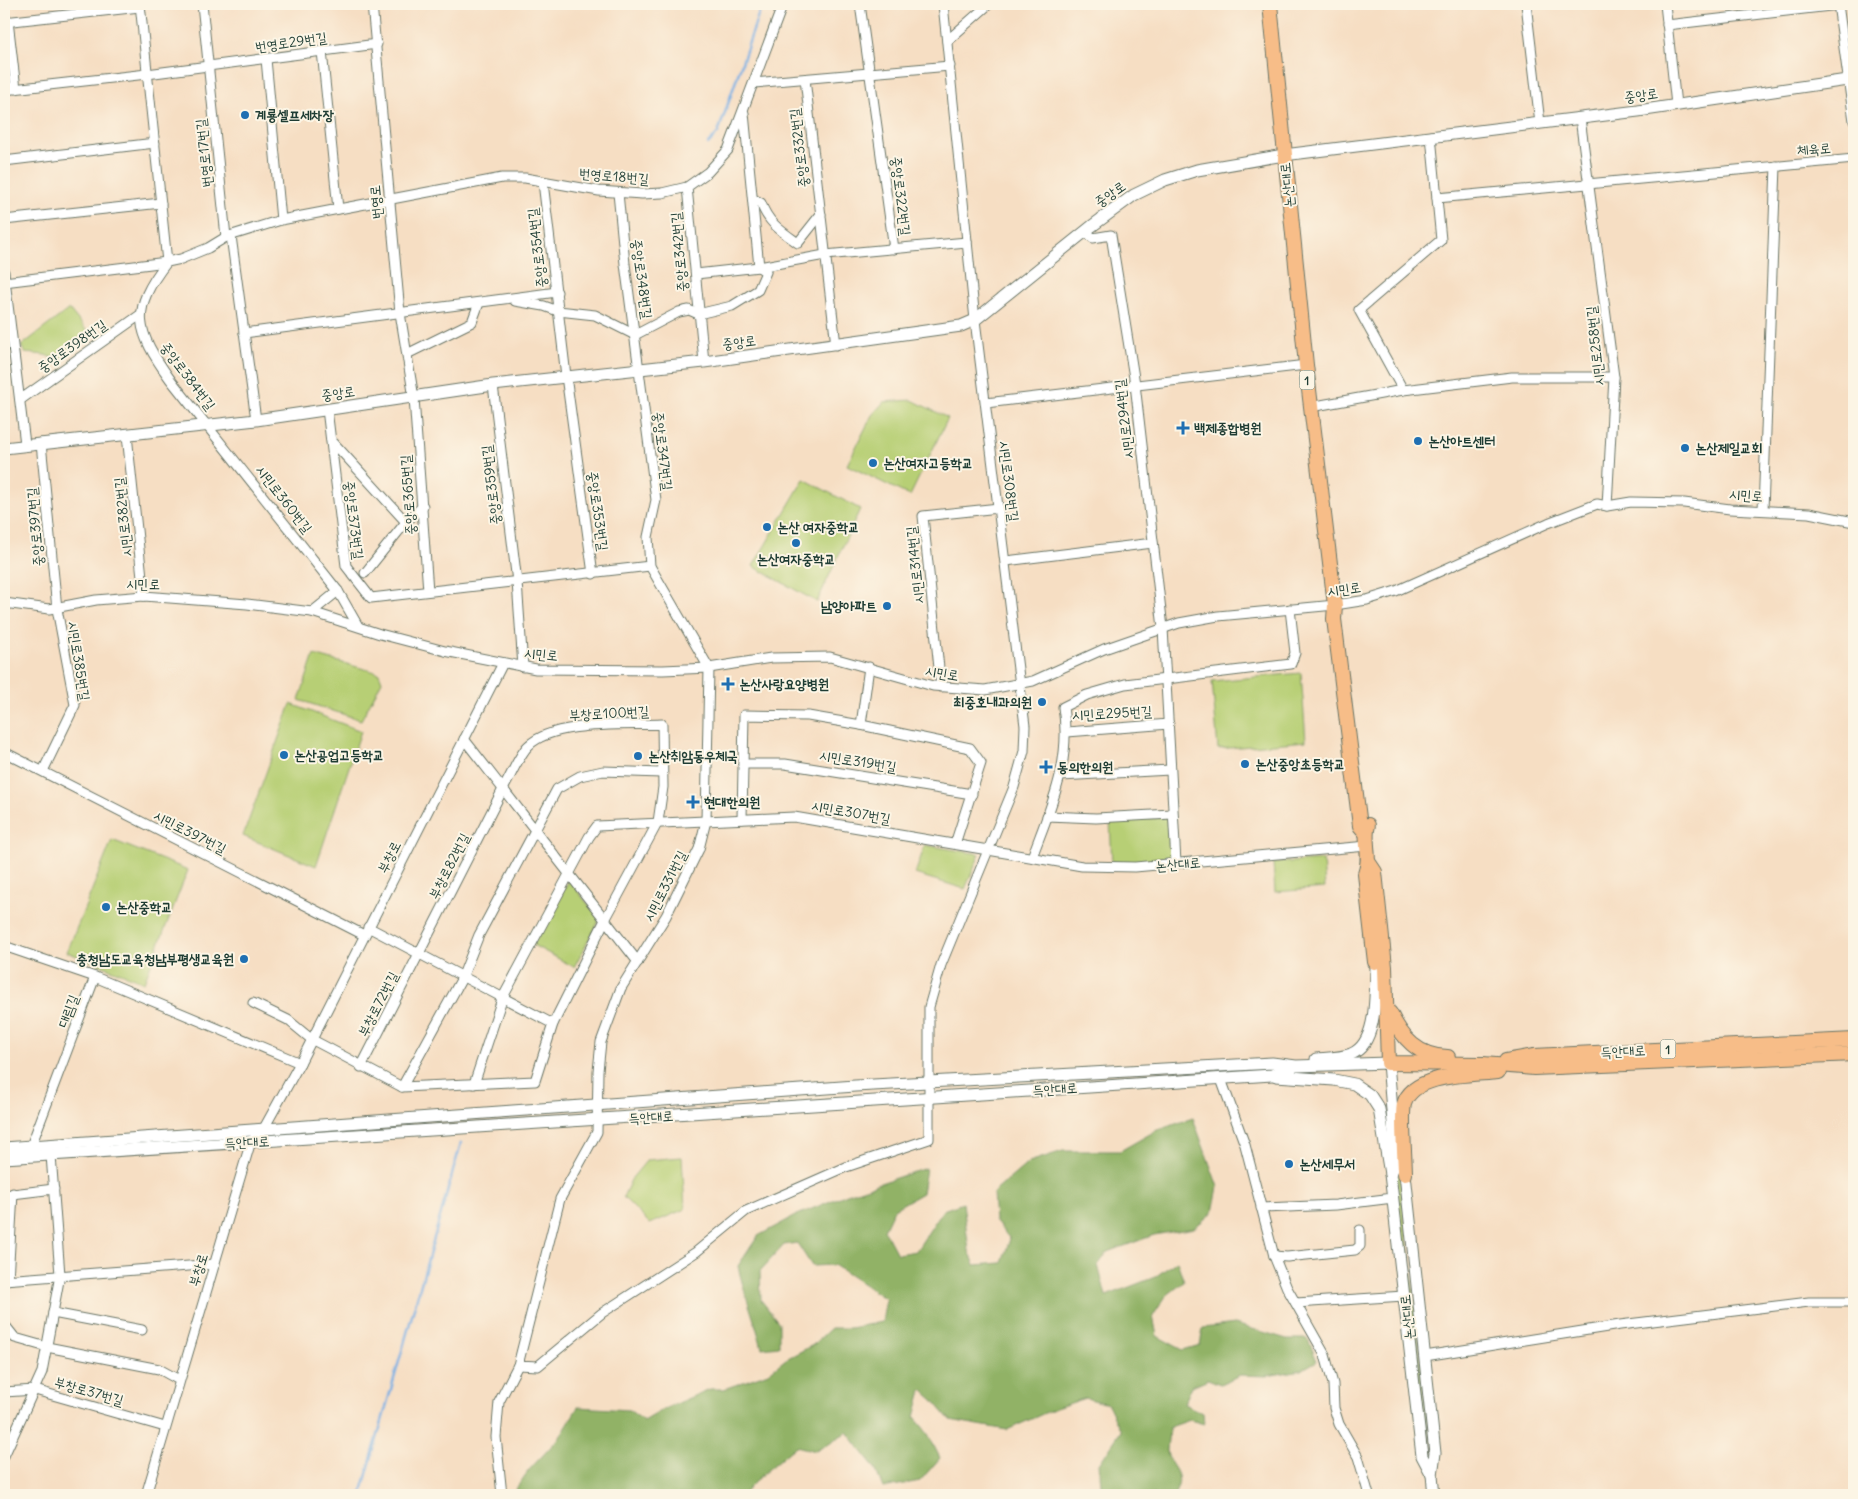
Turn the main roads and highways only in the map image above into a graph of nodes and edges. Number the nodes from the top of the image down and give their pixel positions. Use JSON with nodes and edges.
{"nodes":[{"id":1,"x":1270,"y":4,"type":"edge"},
{"id":2,"x":1369,"y":862,"type":"junction"},
{"id":3,"x":1387,"y":1006,"type":"junction"},
{"id":4,"x":1386,"y":1035,"type":"junction"},
{"id":5,"x":1854,"y":1040,"type":"edge"},
{"id":6,"x":1854,"y":1054,"type":"edge"},
{"id":7,"x":1534,"y":1062,"type":"junction"},
{"id":8,"x":1388,"y":1064,"type":"joint"},
{"id":9,"x":1405,"y":1174,"type":"road end"}],
"edges":[{"from":1,"to":2,"type":"main road","name":"논산대로","number":"1"},
{"from":2,"to":3,"type":"main road","name":"논산대로","number":"1"},
{"from":2,"to":4,"type":"main road","name":"논산대로","number":"1"},
{"from":3,"to":4,"type":"main road","name":"논산대로","number":"1"},
{"from":3,"to":7,"type":"main road","number":"1"},
{"from":4,"to":8,"type":"main road","name":"논산대로","number":"1"},
{"from":5,"to":7,"type":"main road","name":"득안대로","number":"1"},
{"from":6,"to":7,"type":"main road","name":"득안대로","number":"1"},
{"from":7,"to":8,"type":"main road","name":"득안대로","number":"1"},
{"from":7,"to":9,"type":"main road"}]}
